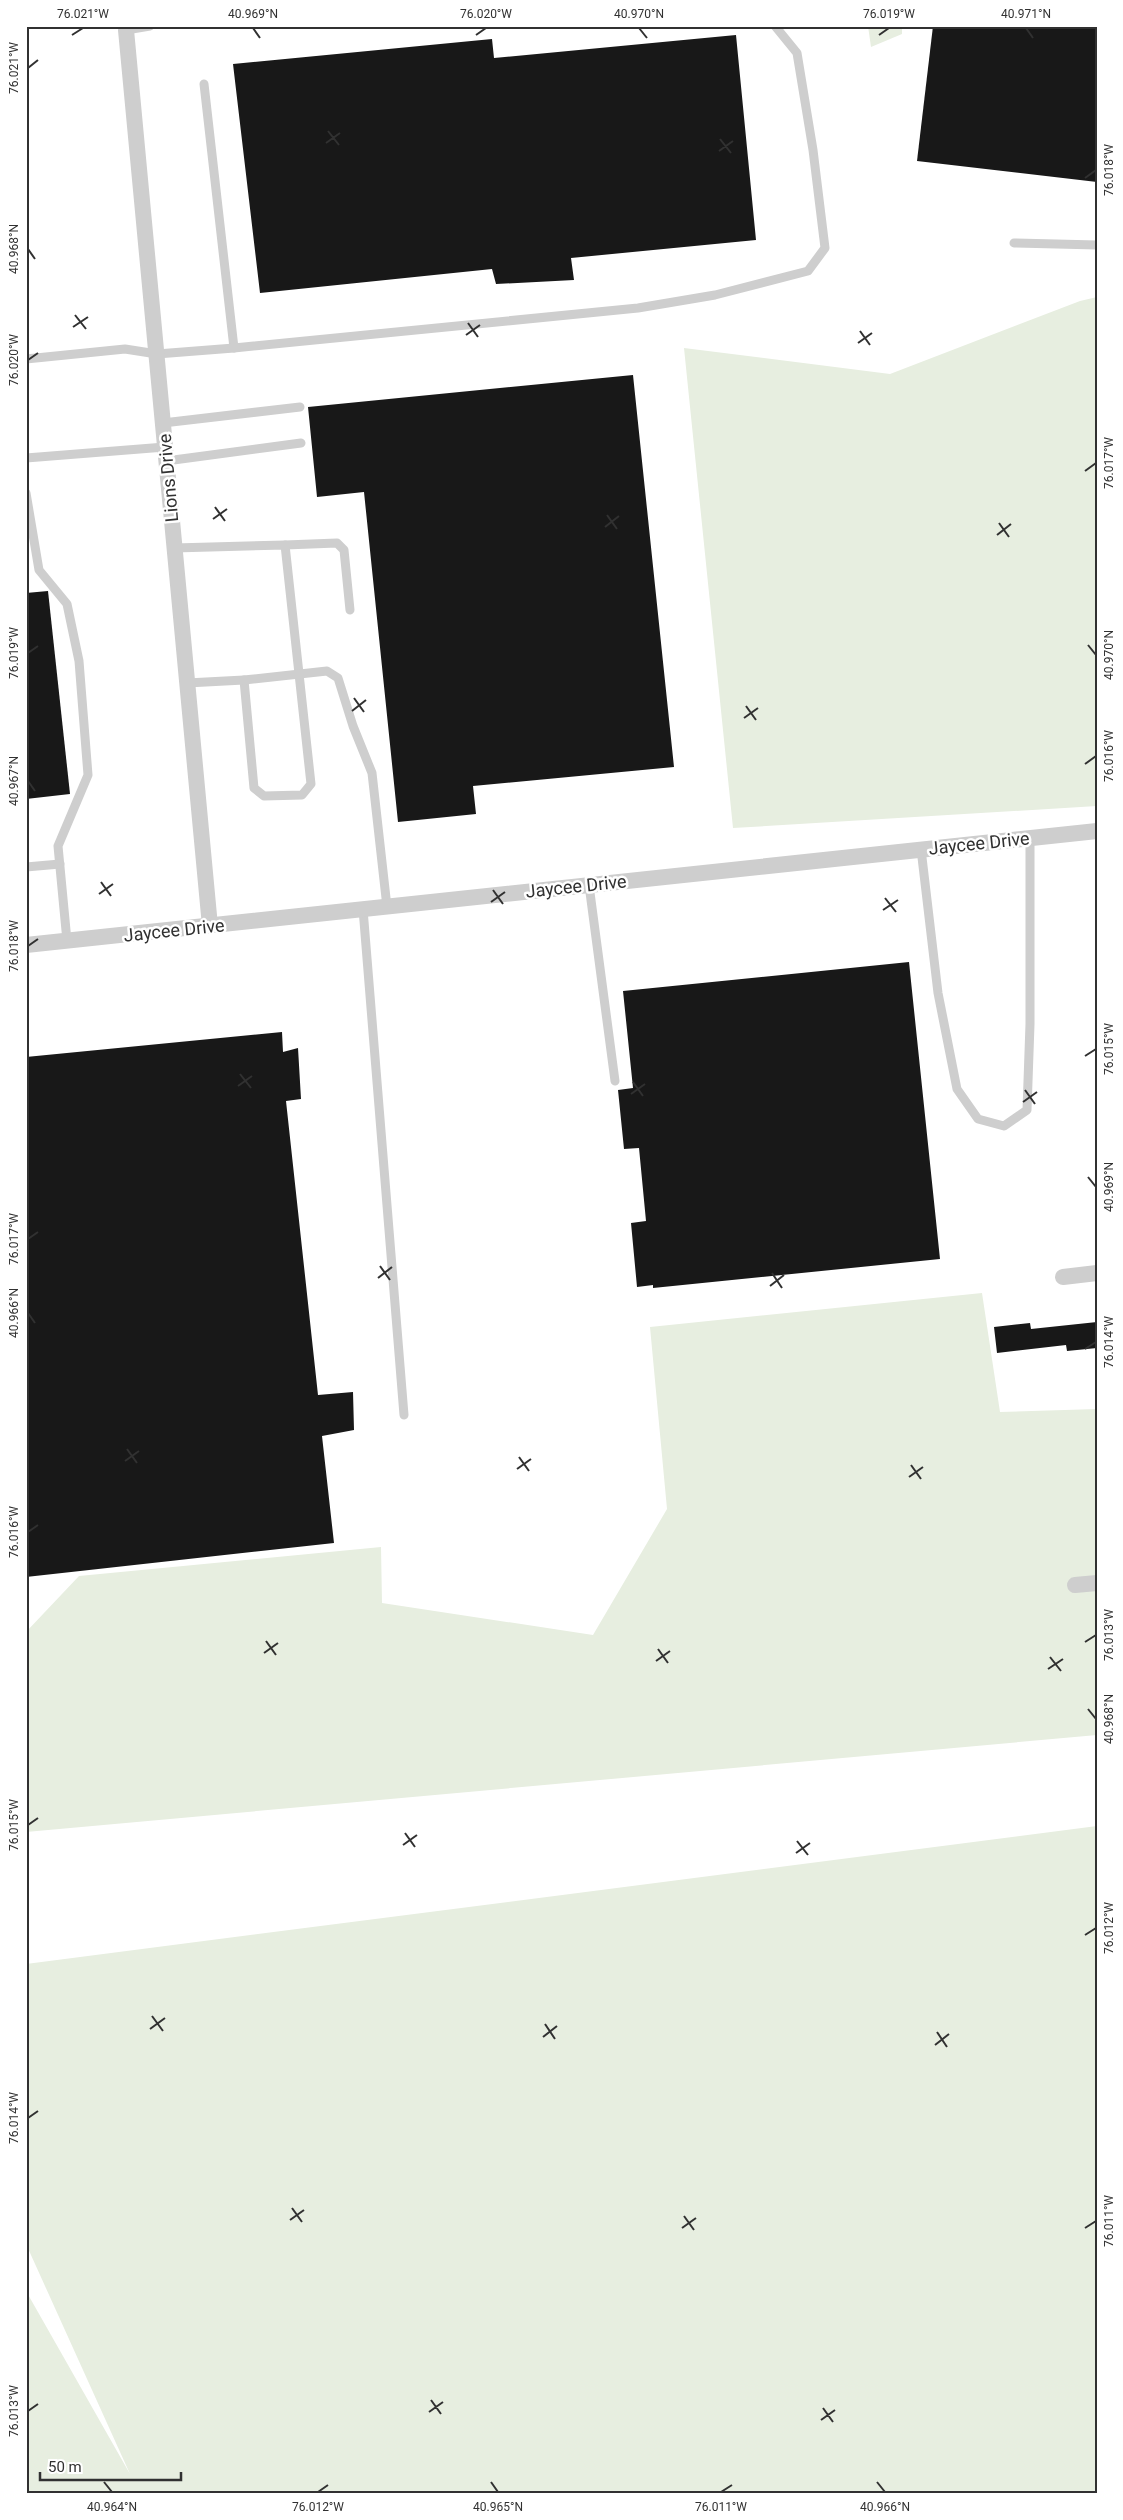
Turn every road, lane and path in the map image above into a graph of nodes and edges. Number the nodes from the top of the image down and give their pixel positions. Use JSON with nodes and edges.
{"nodes":[{"id":1,"x":150,"y":26,"type":"edge"},
{"id":2,"x":775,"y":26,"type":"edge"},
{"id":3,"x":125,"y":28,"type":"edge"},
{"id":4,"x":204,"y":84,"type":"dead end"},
{"id":5,"x":1014,"y":243,"type":"dead end"},
{"id":6,"x":1097,"y":244,"type":"edge"},
{"id":7,"x":234,"y":348,"type":"junction"},
{"id":8,"x":157,"y":354,"type":"junction"},
{"id":9,"x":26,"y":359,"type":"edge"},
{"id":10,"x":300,"y":407,"type":"dead end"},
{"id":11,"x":163,"y":423,"type":"junction"},
{"id":12,"x":302,"y":443,"type":"dead end"},
{"id":13,"x":166,"y":454,"type":"junction"},
{"id":14,"x":26,"y":458,"type":"edge"},
{"id":15,"x":26,"y":493,"type":"edge"},
{"id":16,"x":285,"y":545,"type":"junction"},
{"id":17,"x":174,"y":548,"type":"junction"},
{"id":18,"x":350,"y":610,"type":"dead end"},
{"id":19,"x":299,"y":674,"type":"junction"},
{"id":20,"x":244,"y":680,"type":"junction"},
{"id":21,"x":187,"y":683,"type":"junction"},
{"id":22,"x":1097,"y":831,"type":"edge"},
{"id":23,"x":1030,"y":837,"type":"junction"},
{"id":24,"x":921,"y":849,"type":"junction"},
{"id":25,"x":60,"y":864,"type":"junction"},
{"id":26,"x":26,"y":867,"type":"edge"},
{"id":27,"x":589,"y":885,"type":"junction"},
{"id":28,"x":387,"y":907,"type":"junction"},
{"id":29,"x":363,"y":910,"type":"junction"},
{"id":30,"x":210,"y":926,"type":"junction"},
{"id":31,"x":67,"y":941,"type":"junction"},
{"id":32,"x":26,"y":945,"type":"edge"},
{"id":33,"x":615,"y":1081,"type":"dead end"},
{"id":34,"x":1097,"y":1273,"type":"edge"},
{"id":35,"x":1063,"y":1277,"type":"dead end"},
{"id":36,"x":404,"y":1415,"type":"dead end"},
{"id":37,"x":1097,"y":1583,"type":"edge"},
{"id":38,"x":1074,"y":1585,"type":"dead end"}],
"edges":[{"from":1,"to":3,"type":"lane"},
{"from":2,"to":7,"type":"lane"},
{"from":3,"to":8,"type":"street","name":"Lions Drive"},
{"from":4,"to":7,"type":"lane"},
{"from":5,"to":6,"type":"lane"},
{"from":7,"to":8,"type":"lane"},
{"from":8,"to":9,"type":"lane"},
{"from":8,"to":11,"type":"street","name":"Lions Drive"},
{"from":10,"to":11,"type":"lane"},
{"from":11,"to":13,"type":"street","name":"Lions Drive"},
{"from":12,"to":13,"type":"lane"},
{"from":13,"to":14,"type":"lane"},
{"from":13,"to":17,"type":"street","name":"Lions Drive"},
{"from":15,"to":25,"type":"lane"},
{"from":16,"to":17,"type":"lane"},
{"from":16,"to":18,"type":"lane"},
{"from":16,"to":19,"type":"lane"},
{"from":17,"to":21,"type":"street","name":"Lions Drive"},
{"from":19,"to":20,"type":"lane"},
{"from":19,"to":20,"type":"lane"},
{"from":19,"to":28,"type":"lane"},
{"from":20,"to":21,"type":"lane"},
{"from":21,"to":30,"type":"street","name":"Lions Drive"},
{"from":22,"to":23,"type":"street","name":"Jaycee Drive"},
{"from":23,"to":24,"type":"street","name":"Jaycee Drive"},
{"from":23,"to":24,"type":"lane"},
{"from":24,"to":27,"type":"street","name":"Jaycee Drive"},
{"from":25,"to":26,"type":"lane"},
{"from":25,"to":31,"type":"lane"},
{"from":27,"to":28,"type":"street","name":"Jaycee Drive"},
{"from":27,"to":33,"type":"lane"},
{"from":28,"to":29,"type":"street","name":"Jaycee Drive"},
{"from":29,"to":30,"type":"street","name":"Jaycee Drive"},
{"from":29,"to":36,"type":"lane"},
{"from":30,"to":31,"type":"street","name":"Jaycee Drive"},
{"from":31,"to":32,"type":"street","name":"Jaycee Drive"},
{"from":34,"to":35,"type":"street"},
{"from":37,"to":38,"type":"street"}]}
